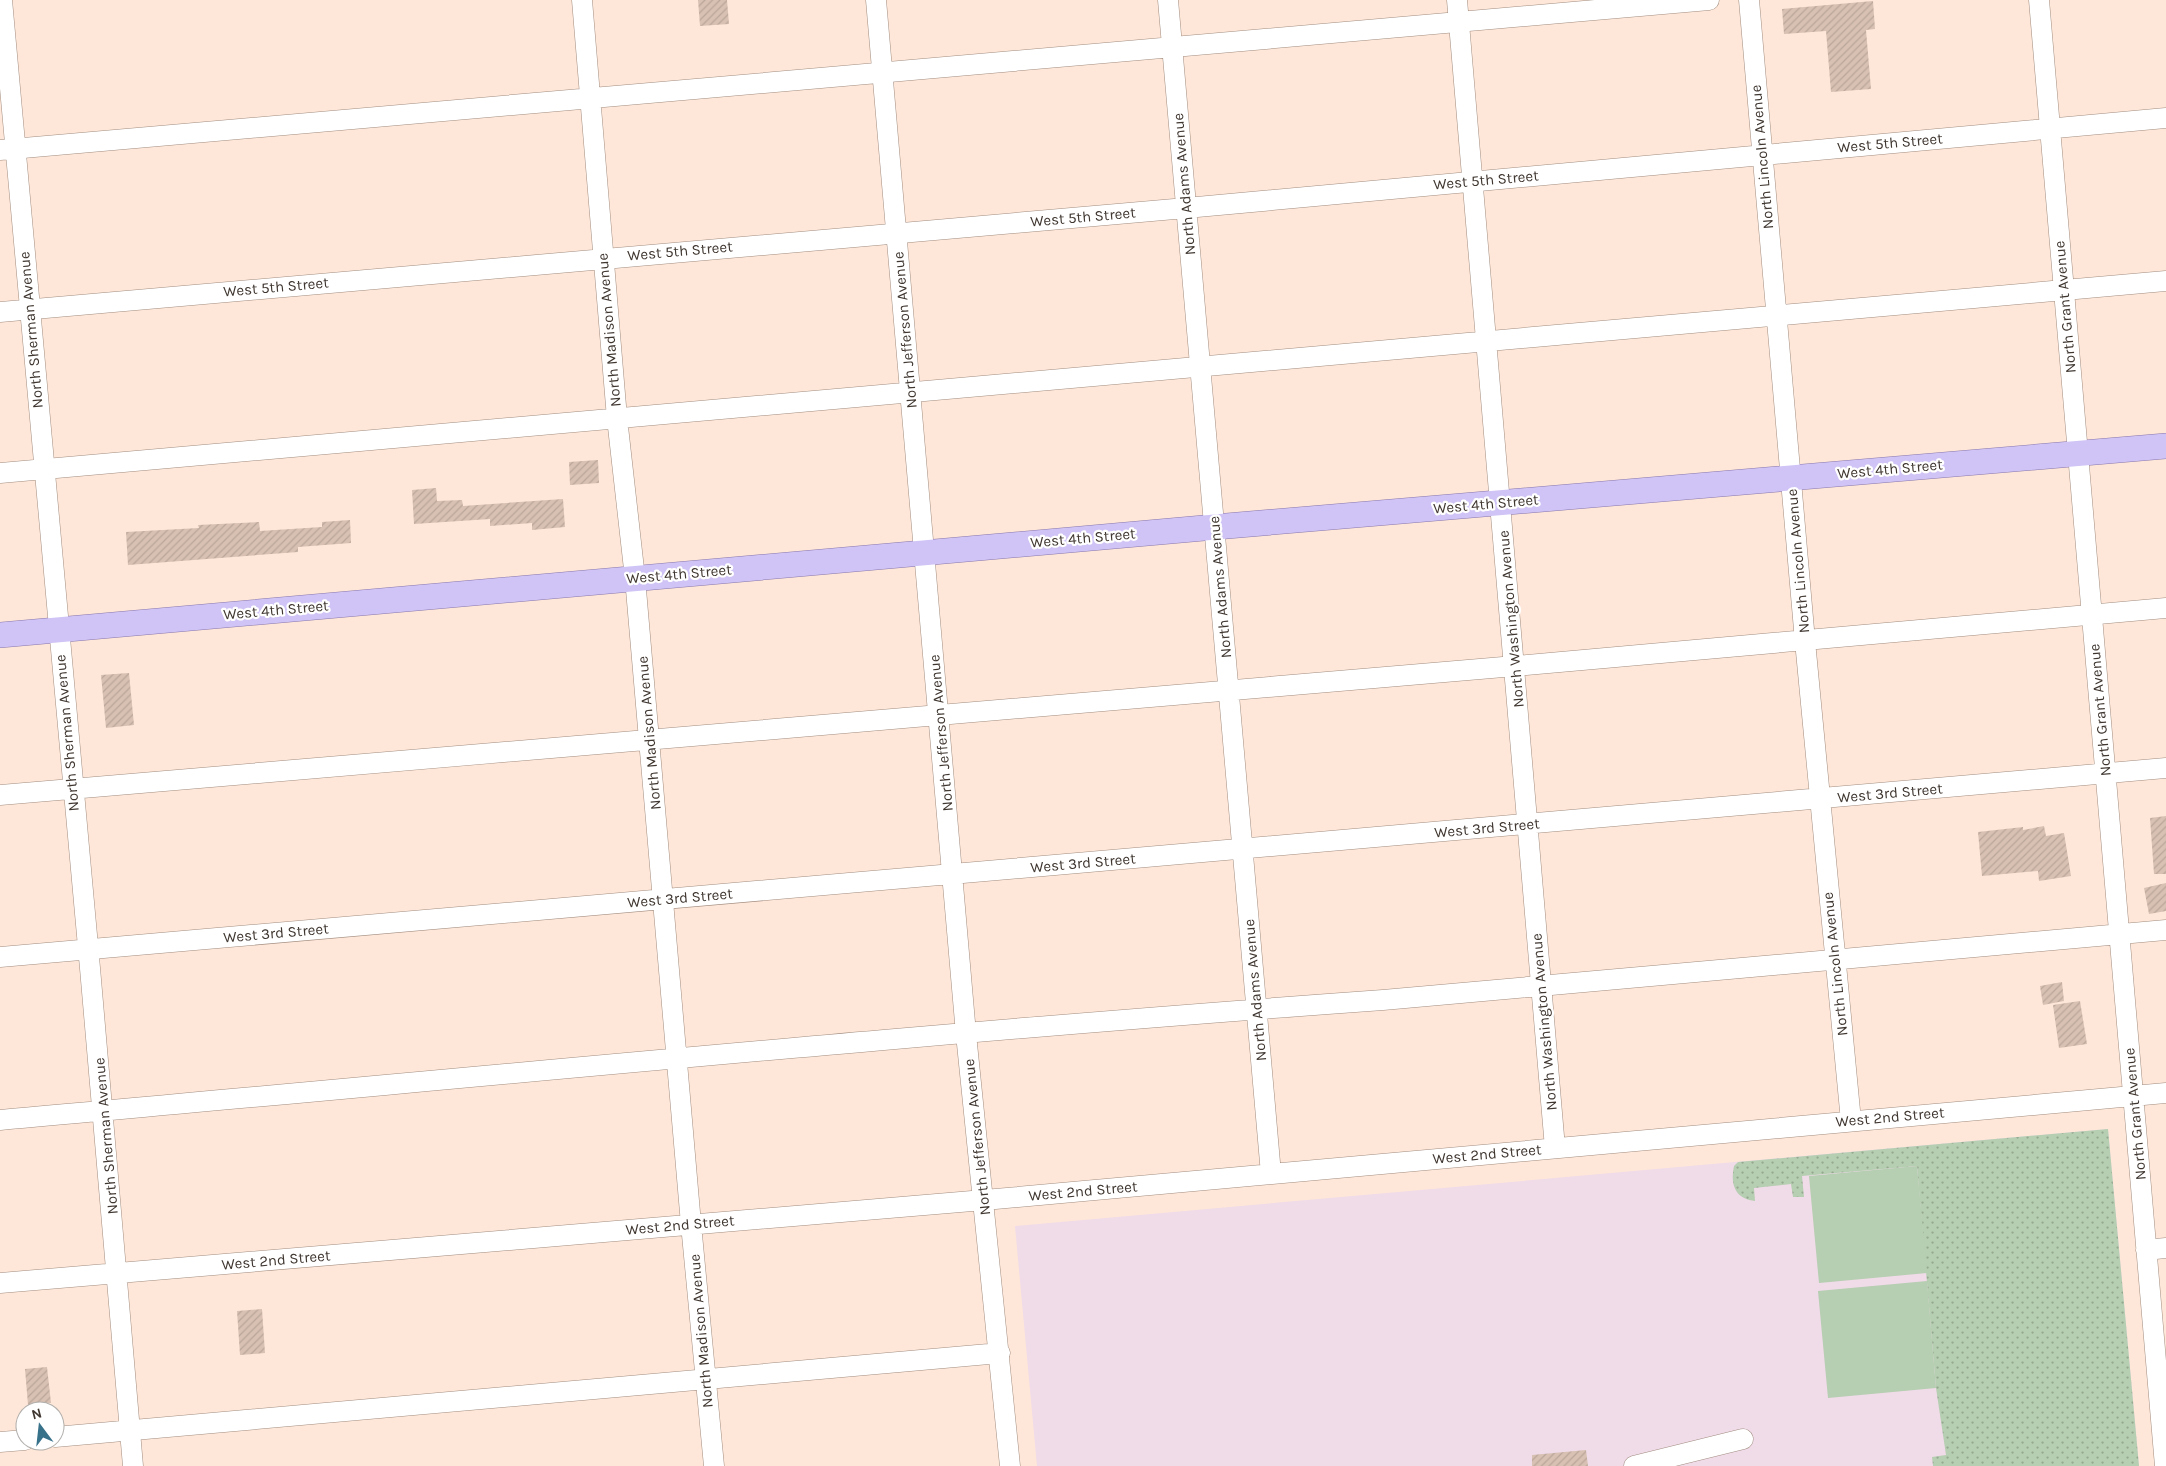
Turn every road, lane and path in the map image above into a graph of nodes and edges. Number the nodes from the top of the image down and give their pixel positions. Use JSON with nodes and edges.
{"nodes":[{"id":1,"x":2,"y":0,"type":"edge"},
{"id":2,"x":582,"y":0,"type":"edge"},
{"id":3,"x":876,"y":0,"type":"edge"},
{"id":4,"x":1168,"y":0,"type":"edge"},
{"id":5,"x":1457,"y":0,"type":"edge"},
{"id":6,"x":1709,"y":0,"type":"edge"},
{"id":7,"x":1749,"y":0,"type":"edge"},
{"id":8,"x":2039,"y":0,"type":"edge"},
{"id":9,"x":1459,"y":22,"type":"junction"},
{"id":10,"x":1172,"y":47,"type":"junction"},
{"id":11,"x":882,"y":72,"type":"junction"},
{"id":12,"x":590,"y":98,"type":"junction"},
{"id":13,"x":2166,"y":118,"type":"edge"},
{"id":14,"x":2050,"y":128,"type":"junction"},
{"id":15,"x":7,"y":149,"type":"edge"},
{"id":16,"x":1762,"y":154,"type":"junction"},
{"id":17,"x":1473,"y":182,"type":"junction"},
{"id":18,"x":1186,"y":208,"type":"junction"},
{"id":19,"x":896,"y":233,"type":"junction"},
{"id":20,"x":603,"y":258,"type":"junction"},
{"id":21,"x":2166,"y":281,"type":"edge"},
{"id":22,"x":2064,"y":290,"type":"junction"},
{"id":23,"x":29,"y":310,"type":"junction"},
{"id":24,"x":0,"y":312,"type":"edge"},
{"id":25,"x":1776,"y":317,"type":"junction"},
{"id":26,"x":1487,"y":342,"type":"junction"},
{"id":27,"x":1200,"y":367,"type":"junction"},
{"id":28,"x":910,"y":394,"type":"junction"},
{"id":29,"x":617,"y":418,"type":"junction"},
{"id":30,"x":2166,"y":446,"type":"edge"},
{"id":31,"x":2078,"y":453,"type":"junction"},
{"id":32,"x":43,"y":470,"type":"junction"},
{"id":33,"x":0,"y":474,"type":"edge"},
{"id":34,"x":1791,"y":478,"type":"junction"},
{"id":35,"x":1501,"y":503,"type":"junction"},
{"id":36,"x":1215,"y":526,"type":"junction"},
{"id":37,"x":925,"y":552,"type":"junction"},
{"id":38,"x":635,"y":578,"type":"junction"},
{"id":39,"x":2166,"y":608,"type":"edge"},
{"id":40,"x":2092,"y":615,"type":"junction"},
{"id":41,"x":58,"y":630,"type":"junction"},
{"id":42,"x":0,"y":635,"type":"edge"},
{"id":43,"x":1805,"y":641,"type":"junction"},
{"id":44,"x":1514,"y":666,"type":"junction"},
{"id":45,"x":1228,"y":690,"type":"junction"},
{"id":46,"x":940,"y":715,"type":"junction"},
{"id":47,"x":650,"y":739,"type":"junction"},
{"id":48,"x":2166,"y":768,"type":"edge"},
{"id":49,"x":2105,"y":774,"type":"junction"},
{"id":50,"x":73,"y":789,"type":"junction"},
{"id":51,"x":0,"y":795,"type":"edge"},
{"id":52,"x":1819,"y":799,"type":"junction"},
{"id":53,"x":1528,"y":824,"type":"junction"},
{"id":54,"x":1242,"y":849,"type":"junction"},
{"id":55,"x":953,"y":875,"type":"junction"},
{"id":56,"x":664,"y":900,"type":"junction"},
{"id":57,"x":2166,"y":930,"type":"edge"},
{"id":58,"x":2119,"y":934,"type":"junction"},
{"id":59,"x":88,"y":949,"type":"junction"},
{"id":60,"x":0,"y":957,"type":"edge"},
{"id":61,"x":1835,"y":958,"type":"junction"},
{"id":62,"x":1541,"y":986,"type":"junction"},
{"id":63,"x":1256,"y":1009,"type":"junction"},
{"id":64,"x":966,"y":1034,"type":"junction"},
{"id":65,"x":676,"y":1059,"type":"junction"},
{"id":66,"x":2166,"y":1093,"type":"edge"},
{"id":67,"x":2133,"y":1096,"type":"junction"},
{"id":68,"x":104,"y":1111,"type":"junction"},
{"id":69,"x":0,"y":1120,"type":"edge"},
{"id":70,"x":1851,"y":1121,"type":"junction"},
{"id":71,"x":1555,"y":1148,"type":"junction"},
{"id":72,"x":1271,"y":1174,"type":"junction"},
{"id":73,"x":984,"y":1200,"type":"junction"},
{"id":74,"x":691,"y":1224,"type":"junction"},
{"id":75,"x":2156,"y":1249,"type":"edge"},
{"id":76,"x":118,"y":1273,"type":"junction"},
{"id":77,"x":0,"y":1283,"type":"edge"},
{"id":78,"x":1000,"y":1353,"type":"junction"},
{"id":79,"x":706,"y":1379,"type":"junction"},
{"id":80,"x":2164,"y":1420,"type":"edge"},
{"id":81,"x":130,"y":1431,"type":"junction"},
{"id":82,"x":65,"y":1436,"type":"edge"},
{"id":83,"x":1743,"y":1439,"type":"dead end"},
{"id":84,"x":15,"y":1441,"type":"edge"},
{"id":85,"x":0,"y":1442,"type":"edge"},
{"id":86,"x":133,"y":1466,"type":"edge"},
{"id":87,"x":714,"y":1466,"type":"edge"},
{"id":88,"x":1010,"y":1466,"type":"edge"},
{"id":89,"x":1634,"y":1466,"type":"edge"},
{"id":90,"x":2165,"y":1466,"type":"edge"}],
"edges":[{"from":1,"to":15,"type":"street","name":"North Sherman Avenue"},
{"from":2,"to":12,"type":"street","name":"North Madison Avenue"},
{"from":3,"to":11,"type":"street","name":"North Jefferson Avenue"},
{"from":4,"to":10,"type":"street","name":"North Adams Avenue"},
{"from":5,"to":9,"type":"street","name":"North Washington Avenue"},
{"from":6,"to":9,"type":"street"},
{"from":7,"to":16,"type":"street","name":"North Lincoln Avenue"},
{"from":8,"to":14,"type":"street","name":"North Grant Avenue"},
{"from":9,"to":10,"type":"street"},
{"from":9,"to":17,"type":"street","name":"North Washington Avenue"},
{"from":10,"to":11,"type":"street"},
{"from":10,"to":18,"type":"street","name":"North Adams Avenue"},
{"from":11,"to":12,"type":"street"},
{"from":11,"to":19,"type":"street","name":"North Jefferson Avenue"},
{"from":12,"to":15,"type":"street"},
{"from":12,"to":20,"type":"street","name":"North Madison Avenue"},
{"from":13,"to":14,"type":"street","name":"West 5th Street"},
{"from":14,"to":16,"type":"street","name":"West 5th Street"},
{"from":14,"to":22,"type":"street","name":"North Grant Avenue"},
{"from":15,"to":23,"type":"street","name":"North Sherman Avenue"},
{"from":16,"to":17,"type":"street","name":"West 5th Street"},
{"from":16,"to":25,"type":"street","name":"North Lincoln Avenue"},
{"from":17,"to":18,"type":"street","name":"West 5th Street"},
{"from":17,"to":26,"type":"street","name":"North Washington Avenue"},
{"from":18,"to":19,"type":"street","name":"West 5th Street"},
{"from":18,"to":27,"type":"street","name":"North Adams Avenue"},
{"from":19,"to":20,"type":"street","name":"West 5th Street"},
{"from":19,"to":28,"type":"street","name":"North Jefferson Avenue"},
{"from":20,"to":23,"type":"street","name":"West 5th Street"},
{"from":20,"to":29,"type":"street","name":"North Madison Avenue"},
{"from":21,"to":22,"type":"street"},
{"from":22,"to":25,"type":"street"},
{"from":22,"to":31,"type":"street","name":"North Grant Avenue"},
{"from":23,"to":24,"type":"street","name":"West 5th Street"},
{"from":23,"to":32,"type":"street","name":"North Sherman Avenue"},
{"from":25,"to":26,"type":"street"},
{"from":25,"to":34,"type":"street","name":"North Lincoln Avenue"},
{"from":26,"to":27,"type":"street"},
{"from":26,"to":35,"type":"street","name":"North Washington Avenue"},
{"from":27,"to":28,"type":"street"},
{"from":27,"to":36,"type":"street","name":"North Adams Avenue"},
{"from":28,"to":29,"type":"street"},
{"from":28,"to":37,"type":"street","name":"North Jefferson Avenue"},
{"from":29,"to":32,"type":"street"},
{"from":29,"to":38,"type":"street","name":"North Madison Avenue"},
{"from":30,"to":31,"type":"main road","name":"West 4th Street"},
{"from":31,"to":34,"type":"main road","name":"West 4th Street"},
{"from":31,"to":40,"type":"street","name":"North Grant Avenue"},
{"from":32,"to":33,"type":"street"},
{"from":32,"to":41,"type":"street","name":"North Sherman Avenue"},
{"from":34,"to":35,"type":"main road","name":"West 4th Street"},
{"from":34,"to":43,"type":"street","name":"North Lincoln Avenue"},
{"from":35,"to":36,"type":"main road","name":"West 4th Street"},
{"from":35,"to":44,"type":"street","name":"North Washington Avenue"},
{"from":36,"to":37,"type":"main road","name":"West 4th Street"},
{"from":36,"to":45,"type":"street","name":"North Adams Avenue"},
{"from":37,"to":38,"type":"main road","name":"West 4th Street"},
{"from":37,"to":46,"type":"street","name":"North Jefferson Avenue"},
{"from":38,"to":41,"type":"main road","name":"West 4th Street"},
{"from":38,"to":47,"type":"street","name":"North Madison Avenue"},
{"from":39,"to":40,"type":"street"},
{"from":40,"to":43,"type":"street"},
{"from":40,"to":49,"type":"street","name":"North Grant Avenue"},
{"from":41,"to":42,"type":"main road","name":"West 4th Street"},
{"from":41,"to":50,"type":"street","name":"North Sherman Avenue"},
{"from":43,"to":44,"type":"street"},
{"from":43,"to":52,"type":"street","name":"North Lincoln Avenue"},
{"from":44,"to":45,"type":"street"},
{"from":44,"to":53,"type":"street","name":"North Washington Avenue"},
{"from":45,"to":46,"type":"street"},
{"from":45,"to":54,"type":"street","name":"North Adams Avenue"},
{"from":46,"to":47,"type":"street"},
{"from":46,"to":55,"type":"street","name":"North Jefferson Avenue"},
{"from":47,"to":50,"type":"street"},
{"from":47,"to":56,"type":"street","name":"North Madison Avenue"},
{"from":48,"to":49,"type":"street","name":"West 3rd Street"},
{"from":49,"to":52,"type":"street","name":"West 3rd Street"},
{"from":49,"to":58,"type":"street","name":"North Grant Avenue"},
{"from":50,"to":51,"type":"street"},
{"from":50,"to":59,"type":"street","name":"North Sherman Avenue"},
{"from":52,"to":53,"type":"street","name":"West 3rd Street"},
{"from":52,"to":61,"type":"street","name":"North Lincoln Avenue"},
{"from":53,"to":54,"type":"street","name":"West 3rd Street"},
{"from":53,"to":62,"type":"street","name":"North Washington Avenue"},
{"from":54,"to":55,"type":"street","name":"West 3rd Street"},
{"from":54,"to":63,"type":"street","name":"North Adams Avenue"},
{"from":55,"to":56,"type":"street","name":"West 3rd Street"},
{"from":55,"to":64,"type":"street","name":"North Jefferson Avenue"},
{"from":56,"to":59,"type":"street","name":"West 3rd Street"},
{"from":56,"to":65,"type":"street","name":"North Madison Avenue"},
{"from":57,"to":58,"type":"street"},
{"from":58,"to":61,"type":"street"},
{"from":58,"to":67,"type":"street","name":"North Grant Avenue"},
{"from":59,"to":60,"type":"street","name":"West 3rd Street"},
{"from":59,"to":68,"type":"street","name":"North Sherman Avenue"},
{"from":61,"to":62,"type":"street"},
{"from":61,"to":70,"type":"street","name":"North Lincoln Avenue"},
{"from":62,"to":63,"type":"street"},
{"from":62,"to":71,"type":"street","name":"North Washington Avenue"},
{"from":63,"to":64,"type":"street"},
{"from":63,"to":72,"type":"street","name":"North Adams Avenue"},
{"from":64,"to":65,"type":"street"},
{"from":64,"to":73,"type":"street","name":"North Jefferson Avenue"},
{"from":65,"to":68,"type":"street"},
{"from":65,"to":74,"type":"street","name":"North Madison Avenue"},
{"from":66,"to":67,"type":"street","name":"West 2nd Street"},
{"from":67,"to":70,"type":"street","name":"West 2nd Street"},
{"from":67,"to":75,"type":"street","name":"North Grant Avenue"},
{"from":68,"to":69,"type":"street"},
{"from":68,"to":76,"type":"street","name":"North Sherman Avenue"},
{"from":70,"to":71,"type":"street","name":"West 2nd Street"},
{"from":71,"to":72,"type":"street","name":"West 2nd Street"},
{"from":72,"to":73,"type":"street","name":"West 2nd Street"},
{"from":73,"to":74,"type":"street","name":"West 2nd Street"},
{"from":73,"to":78,"type":"street","name":"North Jefferson Avenue"},
{"from":74,"to":76,"type":"street","name":"West 2nd Street"},
{"from":74,"to":79,"type":"street","name":"North Madison Avenue"},
{"from":75,"to":80,"type":"street","name":"North Grant Avenue"},
{"from":76,"to":77,"type":"street","name":"West 2nd Street"},
{"from":76,"to":81,"type":"street","name":"North Sherman Avenue"},
{"from":78,"to":79,"type":"street"},
{"from":78,"to":88,"type":"street","name":"North Jefferson Avenue"},
{"from":79,"to":81,"type":"street"},
{"from":79,"to":87,"type":"street","name":"North Madison Avenue"},
{"from":80,"to":90,"type":"street","name":"North Grant Avenue"},
{"from":81,"to":82,"type":"street"},
{"from":81,"to":86,"type":"street","name":"North Sherman Avenue"},
{"from":83,"to":89,"type":"street"},
{"from":84,"to":85,"type":"street"}]}
